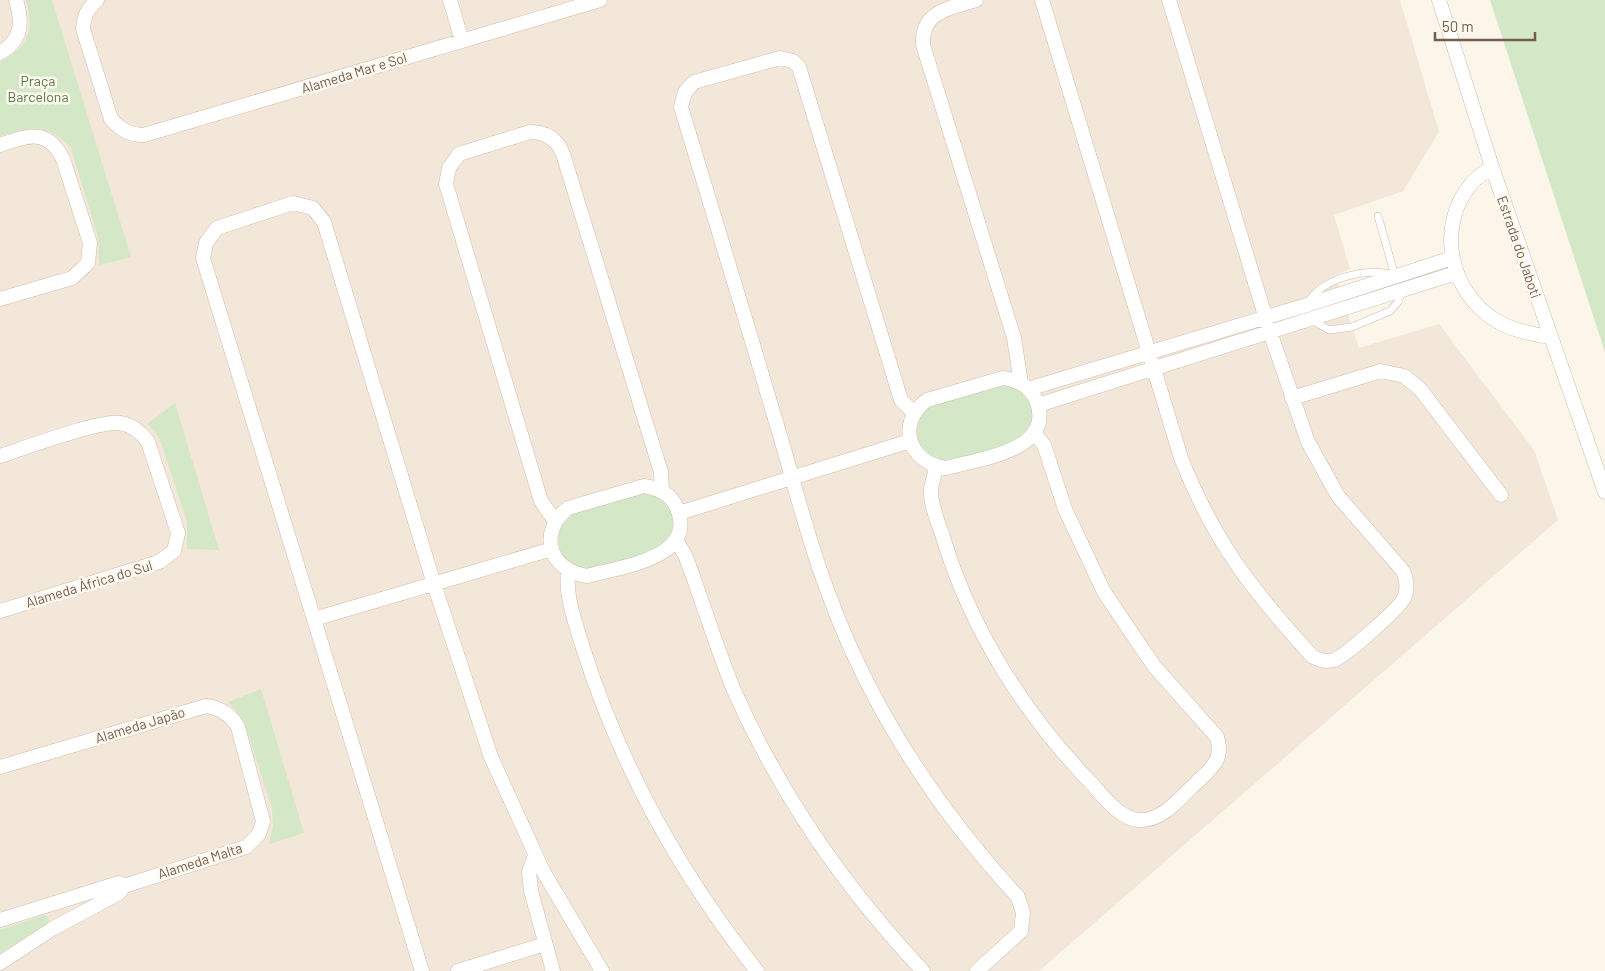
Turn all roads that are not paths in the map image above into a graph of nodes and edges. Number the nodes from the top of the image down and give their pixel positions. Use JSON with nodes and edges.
{"nodes":[{"id":1,"x":16,"y":0,"type":"edge"},
{"id":2,"x":97,"y":0,"type":"edge"},
{"id":3,"x":450,"y":0,"type":"edge"},
{"id":4,"x":600,"y":0,"type":"edge"},
{"id":5,"x":976,"y":0,"type":"edge"},
{"id":6,"x":1042,"y":0,"type":"edge"},
{"id":7,"x":1169,"y":0,"type":"edge"},
{"id":8,"x":1439,"y":0,"type":"edge"},
{"id":9,"x":462,"y":41,"type":"junction"},
{"id":10,"x":0,"y":53,"type":"edge"},
{"id":11,"x":0,"y":144,"type":"edge"},
{"id":12,"x":1492,"y":167,"type":"junction"},
{"id":13,"x":1378,"y":216,"type":"dead end"},
{"id":14,"x":1452,"y":258,"type":"junction"},
{"id":15,"x":1456,"y":273,"type":"junction"},
{"id":16,"x":1395,"y":276,"type":"junction"},
{"id":17,"x":1402,"y":291,"type":"junction"},
{"id":18,"x":0,"y":299,"type":"edge"},
{"id":19,"x":1308,"y":305,"type":"junction"},
{"id":20,"x":1265,"y":317,"type":"junction"},
{"id":21,"x":1312,"y":320,"type":"junction"},
{"id":22,"x":1270,"y":332,"type":"junction"},
{"id":23,"x":1549,"y":336,"type":"junction"},
{"id":24,"x":1149,"y":353,"type":"junction"},
{"id":25,"x":1153,"y":369,"type":"junction"},
{"id":26,"x":1025,"y":386,"type":"junction"},
{"id":27,"x":1292,"y":398,"type":"junction"},
{"id":28,"x":1038,"y":405,"type":"junction"},
{"id":29,"x":914,"y":413,"type":"junction"},
{"id":30,"x":1034,"y":433,"type":"junction"},
{"id":31,"x":910,"y":441,"type":"junction"},
{"id":32,"x":0,"y":456,"type":"edge"},
{"id":33,"x":936,"y":467,"type":"junction"},
{"id":34,"x":793,"y":477,"type":"junction"},
{"id":35,"x":662,"y":491,"type":"junction"},
{"id":36,"x":1605,"y":492,"type":"edge"},
{"id":37,"x":1501,"y":495,"type":"dead end"},
{"id":38,"x":679,"y":513,"type":"junction"},
{"id":39,"x":555,"y":521,"type":"junction"},
{"id":40,"x":676,"y":540,"type":"junction"},
{"id":41,"x":552,"y":549,"type":"junction"},
{"id":42,"x":568,"y":571,"type":"junction"},
{"id":43,"x":434,"y":584,"type":"junction"},
{"id":44,"x":0,"y":611,"type":"edge"},
{"id":45,"x":314,"y":619,"type":"junction"},
{"id":46,"x":248,"y":763,"type":"joint"},
{"id":47,"x":0,"y":767,"type":"edge"},
{"id":48,"x":535,"y":855,"type":"junction"},
{"id":49,"x":124,"y":886,"type":"junction"},
{"id":50,"x":0,"y":920,"type":"edge"},
{"id":51,"x":545,"y":944,"type":"junction"},
{"id":52,"x":0,"y":962,"type":"edge"},
{"id":53,"x":422,"y":971,"type":"edge"},
{"id":54,"x":458,"y":971,"type":"edge"},
{"id":55,"x":553,"y":971,"type":"edge"},
{"id":56,"x":602,"y":971,"type":"edge"},
{"id":57,"x":757,"y":971,"type":"edge"},
{"id":58,"x":923,"y":971,"type":"edge"},
{"id":59,"x":977,"y":971,"type":"edge"}],
"edges":[{"from":1,"to":10,"type":"street"},
{"from":2,"to":9,"type":"street","name":"Alameda Mar e Sol"},
{"from":3,"to":9,"type":"street"},
{"from":4,"to":9,"type":"street","name":"Alameda Mar e Sol"},
{"from":5,"to":26,"type":"street"},
{"from":6,"to":24,"type":"street"},
{"from":7,"to":20,"type":"street"},
{"from":8,"to":12,"type":"street","name":"Estrada do Jaboti"},
{"from":11,"to":18,"type":"street"},
{"from":12,"to":14,"type":"street"},
{"from":12,"to":23,"type":"street","name":"Estrada do Jaboti"},
{"from":13,"to":16,"type":"lane"},
{"from":14,"to":15,"type":"street"},
{"from":14,"to":16,"type":"street"},
{"from":15,"to":17,"type":"street"},
{"from":15,"to":23,"type":"street"},
{"from":16,"to":17,"type":"street"},
{"from":16,"to":19,"type":"street"},
{"from":17,"to":21,"type":"street"},
{"from":17,"to":21,"type":"lane"},
{"from":19,"to":20,"type":"street"},
{"from":19,"to":21,"type":"street"},
{"from":20,"to":22,"type":"street"},
{"from":20,"to":24,"type":"street"},
{"from":21,"to":22,"type":"street"},
{"from":22,"to":25,"type":"street"},
{"from":22,"to":27,"type":"street"},
{"from":23,"to":36,"type":"street","name":"Estrada do Jaboti"},
{"from":24,"to":25,"type":"street"},
{"from":24,"to":26,"type":"street"},
{"from":25,"to":27,"type":"street"},
{"from":25,"to":28,"type":"street"},
{"from":26,"to":28,"type":"street"},
{"from":26,"to":29,"type":"street"},
{"from":27,"to":37,"type":"street"},
{"from":28,"to":30,"type":"street"},
{"from":29,"to":31,"type":"street"},
{"from":29,"to":34,"type":"street"},
{"from":30,"to":33,"type":"street"},
{"from":30,"to":33,"type":"street"},
{"from":31,"to":33,"type":"street"},
{"from":31,"to":34,"type":"street"},
{"from":32,"to":44,"type":"street","name":"Alameda África do Sul"},
{"from":34,"to":38,"type":"street"},
{"from":34,"to":59,"type":"street"},
{"from":35,"to":38,"type":"street"},
{"from":35,"to":39,"type":"street"},
{"from":35,"to":39,"type":"street"},
{"from":38,"to":40,"type":"street"},
{"from":39,"to":41,"type":"street"},
{"from":40,"to":42,"type":"street"},
{"from":40,"to":58,"type":"street"},
{"from":41,"to":42,"type":"street"},
{"from":41,"to":43,"type":"street"},
{"from":42,"to":57,"type":"street"},
{"from":43,"to":45,"type":"street"},
{"from":43,"to":45,"type":"street"},
{"from":43,"to":48,"type":"street"},
{"from":45,"to":53,"type":"street"},
{"from":46,"to":47,"type":"street","name":"Alameda Japão"},
{"from":46,"to":49,"type":"street","name":"Alameda Malta"},
{"from":48,"to":51,"type":"street"},
{"from":48,"to":56,"type":"street"},
{"from":49,"to":50,"type":"street","name":"Alameda Malta"},
{"from":49,"to":52,"type":"street","name":"Alameda Malta"},
{"from":51,"to":54,"type":"street"},
{"from":51,"to":55,"type":"street"}]}
